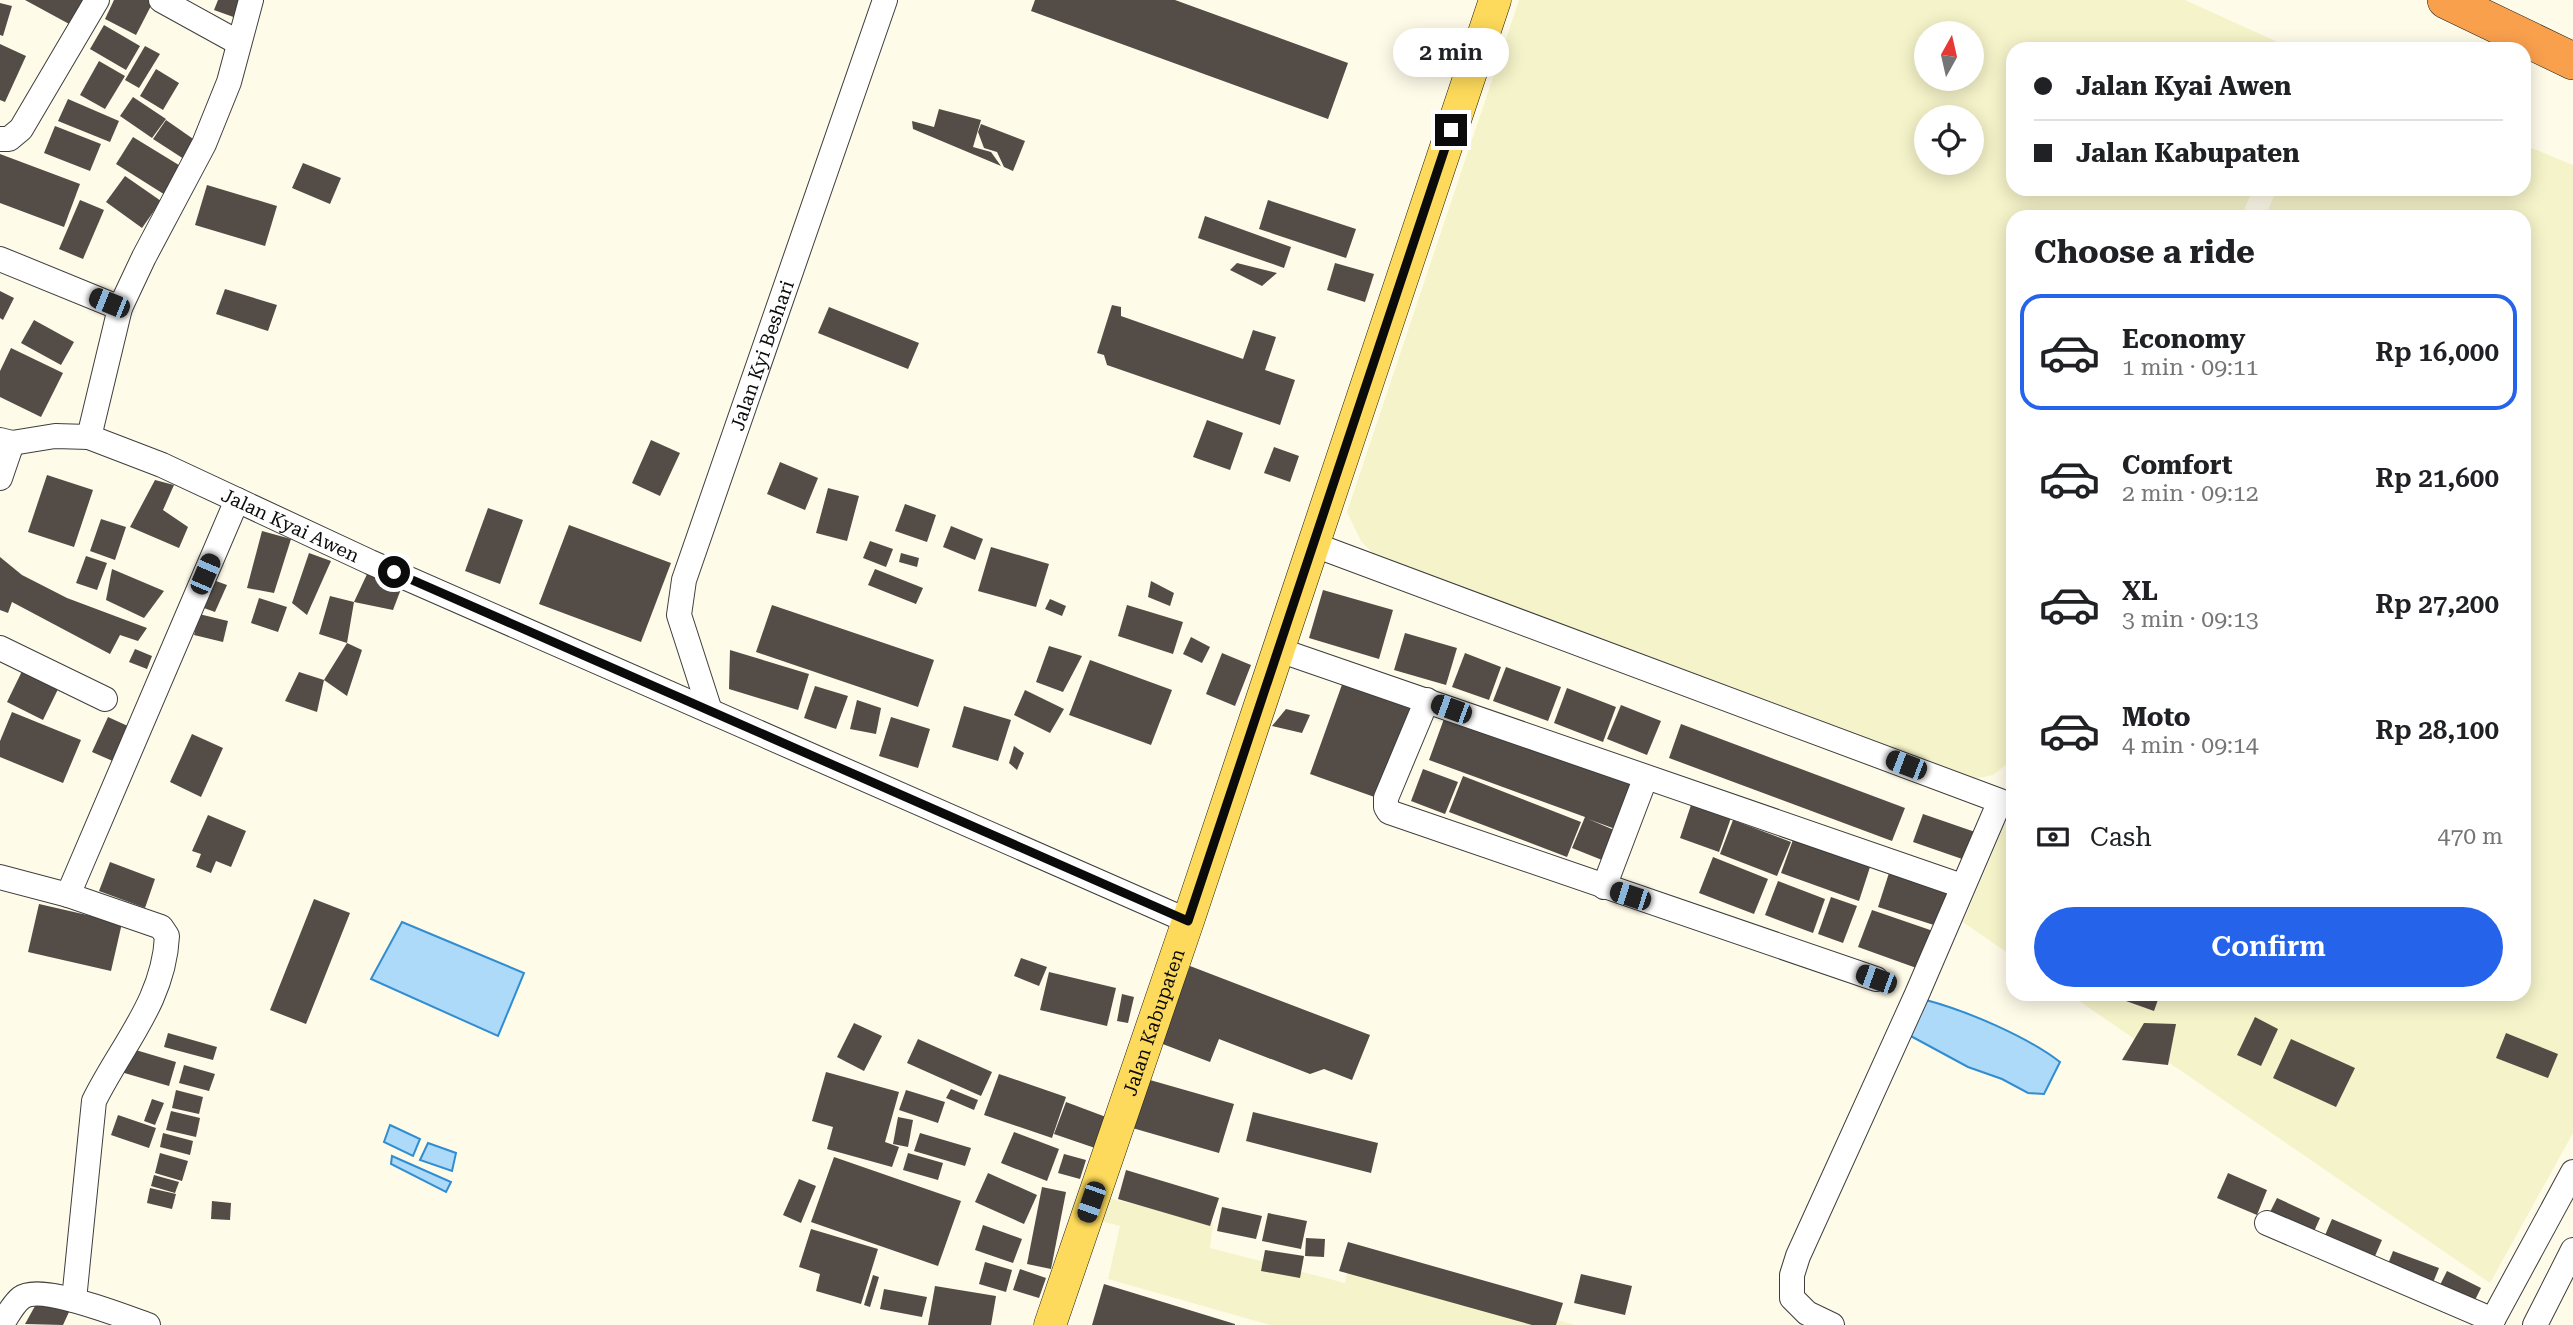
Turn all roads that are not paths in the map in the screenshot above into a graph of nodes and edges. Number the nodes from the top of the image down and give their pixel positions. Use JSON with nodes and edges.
{"nodes":[{"id":1,"x":97,"y":0,"type":"edge"},
{"id":2,"x":161,"y":0,"type":"edge"},
{"id":3,"x":251,"y":0,"type":"edge"},
{"id":4,"x":885,"y":0,"type":"edge"},
{"id":5,"x":1495,"y":0,"type":"edge"},
{"id":6,"x":2446,"y":0,"type":"edge"},
{"id":7,"x":2490,"y":0,"type":"edge"},
{"id":8,"x":2573,"y":39,"type":"edge"},
{"id":9,"x":239,"y":43,"type":"junction"},
{"id":10,"x":2573,"y":61,"type":"edge"},
{"id":11,"x":0,"y":139,"type":"edge"},
{"id":12,"x":0,"y":259,"type":"edge"},
{"id":13,"x":120,"y":308,"type":"junction"},
{"id":14,"x":89,"y":437,"type":"junction"},
{"id":15,"x":6,"y":442,"type":"edge"},
{"id":16,"x":0,"y":478,"type":"edge"},
{"id":17,"x":237,"y":500,"type":"junction"},
{"id":18,"x":1312,"y":544,"type":"junction"},
{"id":19,"x":0,"y":648,"type":"edge"},
{"id":20,"x":1279,"y":650,"type":"junction"},
{"id":21,"x":106,"y":699,"type":"dead end"},
{"id":22,"x":1427,"y":700,"type":"junction"},
{"id":23,"x":710,"y":711,"type":"junction"},
{"id":24,"x":1645,"y":779,"type":"junction"},
{"id":25,"x":0,"y":877,"type":"edge"},
{"id":26,"x":1962,"y":886,"type":"junction"},
{"id":27,"x":1604,"y":887,"type":"junction"},
{"id":28,"x":68,"y":895,"type":"junction"},
{"id":29,"x":1188,"y":921,"type":"junction"},
{"id":30,"x":1876,"y":979,"type":"dead end"},
{"id":31,"x":2573,"y":1172,"type":"edge"},
{"id":32,"x":2566,"y":1202,"type":"edge"},
{"id":33,"x":2267,"y":1223,"type":"dead end"},
{"id":34,"x":2573,"y":1250,"type":"edge"},
{"id":35,"x":75,"y":1300,"type":"junction"},
{"id":36,"x":2492,"y":1323,"type":"edge"},
{"id":37,"x":1,"y":1325,"type":"edge"},
{"id":38,"x":148,"y":1325,"type":"edge"},
{"id":39,"x":1050,"y":1325,"type":"edge"},
{"id":40,"x":1832,"y":1325,"type":"edge"},
{"id":41,"x":2535,"y":1325,"type":"edge"}],
"edges":[{"from":1,"to":11,"type":"street"},
{"from":2,"to":9,"type":"street"},
{"from":3,"to":9,"type":"street"},
{"from":4,"to":23,"type":"street","name":"Jalan Kyi Beshari"},
{"from":5,"to":18,"type":"main road","name":"Jalan Kabupaten"},
{"from":6,"to":10,"type":"highway"},
{"from":7,"to":8,"type":"highway"},
{"from":9,"to":13,"type":"street"},
{"from":12,"to":13,"type":"street"},
{"from":13,"to":14,"type":"street"},
{"from":14,"to":15,"type":"street","name":"Jalan Kyai Awen"},
{"from":14,"to":17,"type":"street","name":"Jalan Kyai Awen"},
{"from":15,"to":16,"type":"street"},
{"from":17,"to":23,"type":"street","name":"Jalan Kyai Awen"},
{"from":17,"to":28,"type":"street"},
{"from":18,"to":20,"type":"main road","name":"Jalan Kabupaten"},
{"from":18,"to":26,"type":"street"},
{"from":19,"to":21,"type":"street"},
{"from":20,"to":22,"type":"street"},
{"from":20,"to":29,"type":"main road","name":"Jalan Kabupaten"},
{"from":22,"to":24,"type":"street"},
{"from":22,"to":27,"type":"street"},
{"from":23,"to":29,"type":"street","name":"Jalan Kyai Awen"},
{"from":24,"to":26,"type":"street"},
{"from":24,"to":27,"type":"street"},
{"from":25,"to":28,"type":"street"},
{"from":26,"to":40,"type":"street"},
{"from":27,"to":30,"type":"street"},
{"from":28,"to":35,"type":"street"},
{"from":29,"to":39,"type":"main road","name":"Jalan Kabupaten"},
{"from":31,"to":32,"type":"street"},
{"from":32,"to":36,"type":"street"},
{"from":33,"to":36,"type":"street"},
{"from":34,"to":41,"type":"street"},
{"from":35,"to":37,"type":"street"},
{"from":35,"to":38,"type":"street"}]}
